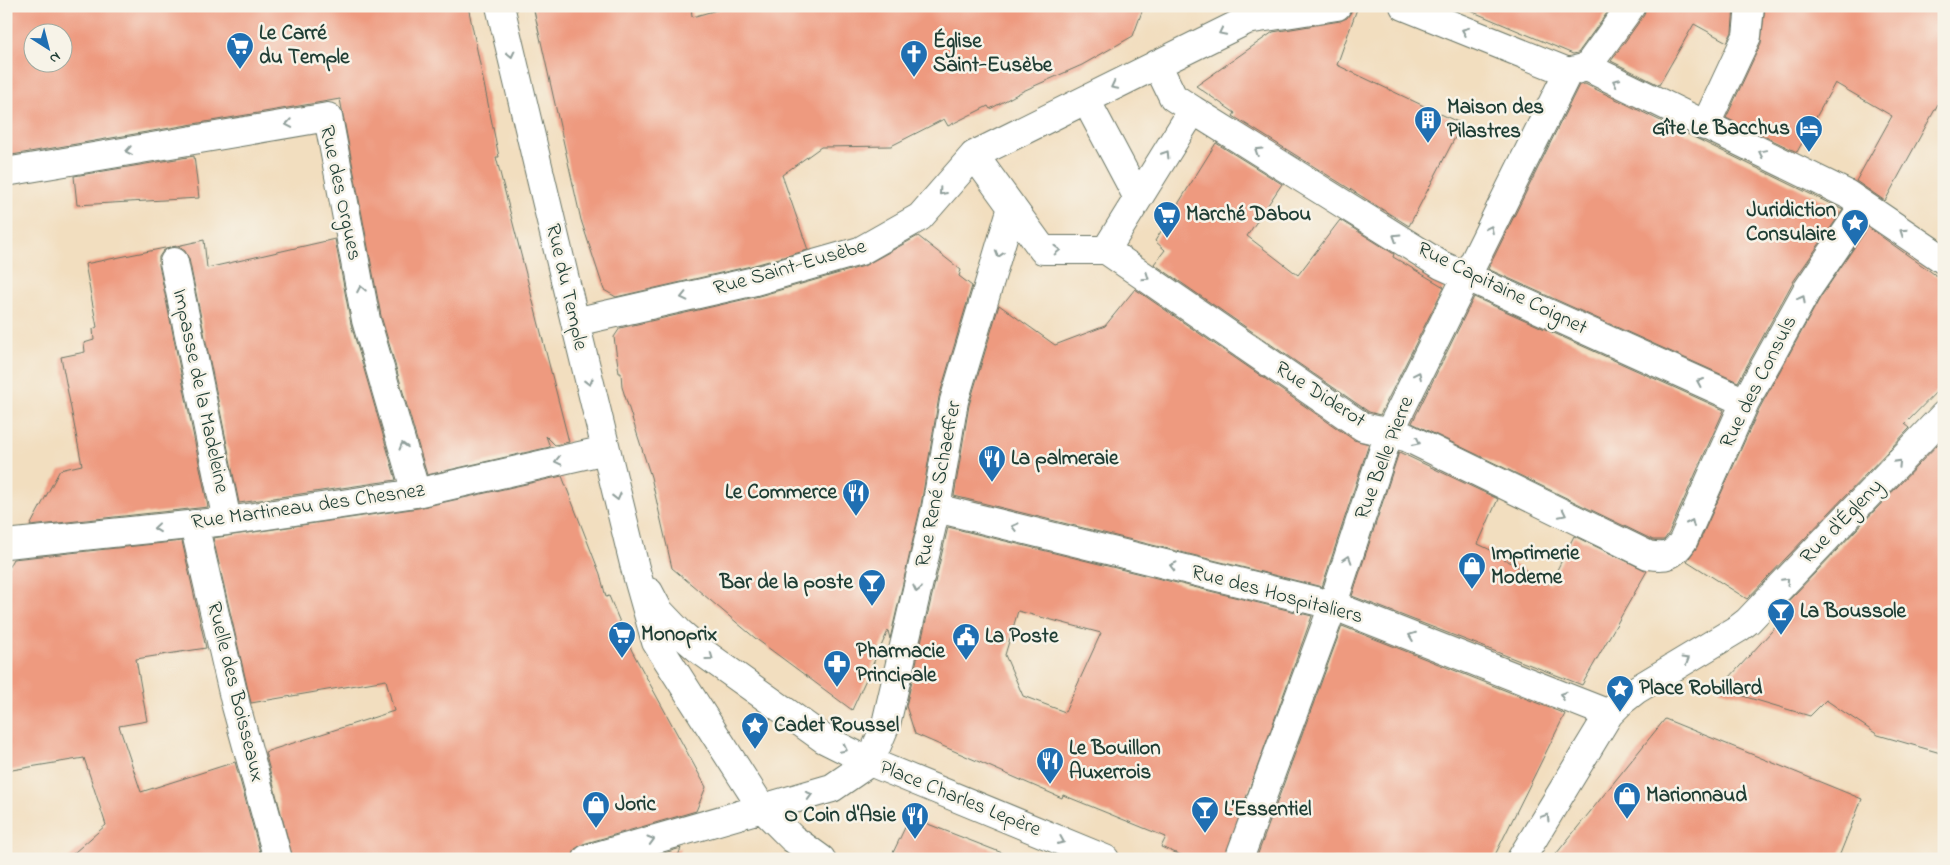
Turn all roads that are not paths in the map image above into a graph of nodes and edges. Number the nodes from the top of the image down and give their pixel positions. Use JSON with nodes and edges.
{"nodes":[{"id":1,"x":500,"y":6,"type":"edge"},
{"id":2,"x":1337,"y":6,"type":"edge"},
{"id":3,"x":1404,"y":6,"type":"edge"},
{"id":4,"x":1631,"y":6,"type":"edge"},
{"id":5,"x":1747,"y":8,"type":"edge"},
{"id":6,"x":1157,"y":64,"type":"junction"},
{"id":7,"x":1577,"y":70,"type":"junction"},
{"id":8,"x":1086,"y":100,"type":"junction"},
{"id":9,"x":1193,"y":110,"type":"junction"},
{"id":10,"x":1706,"y":126,"type":"junction"},
{"id":11,"x":974,"y":155,"type":"junction"},
{"id":12,"x":6,"y":172,"type":"edge"},
{"id":13,"x":1138,"y":198,"type":"junction"},
{"id":14,"x":1864,"y":206,"type":"junction"},
{"id":15,"x":1012,"y":208,"type":"junction"},
{"id":16,"x":1106,"y":250,"type":"junction"},
{"id":17,"x":1944,"y":260,"type":"edge"},
{"id":18,"x":174,"y":262,"type":"dead end"},
{"id":19,"x":1466,"y":276,"type":"junction"},
{"id":20,"x":574,"y":322,"type":"junction"},
{"id":21,"x":1745,"y":402,"type":"junction"},
{"id":22,"x":1944,"y":415,"type":"edge"},
{"id":23,"x":1389,"y":433,"type":"junction"},
{"id":24,"x":606,"y":450,"type":"junction"},
{"id":25,"x":416,"y":493,"type":"junction"},
{"id":26,"x":936,"y":508,"type":"junction"},
{"id":27,"x":227,"y":521,"type":"junction"},
{"id":28,"x":194,"y":524,"type":"junction"},
{"id":29,"x":6,"y":544,"type":"edge"},
{"id":30,"x":1660,"y":557,"type":"joint"},
{"id":31,"x":635,"y":568,"type":"junction"},
{"id":32,"x":1332,"y":605,"type":"junction"},
{"id":33,"x":1609,"y":714,"type":"junction"},
{"id":34,"x":870,"y":762,"type":"junction"},
{"id":35,"x":762,"y":808,"type":"junction"},
{"id":36,"x":590,"y":858,"type":"edge"},
{"id":37,"x":278,"y":859,"type":"edge"},
{"id":38,"x":821,"y":859,"type":"edge"},
{"id":39,"x":1105,"y":859,"type":"edge"},
{"id":40,"x":1239,"y":859,"type":"edge"},
{"id":41,"x":1521,"y":859,"type":"edge"}],
"edges":[{"from":1,"to":20,"type":"street","name":"Rue du Temple","one_way":true},
{"from":2,"to":6,"type":"street","one_way":true},
{"from":7,"to":3,"type":"street","one_way":true},
{"from":4,"to":7,"type":"street","name":"Rue Belle Pierre"},
{"from":5,"to":10,"type":"street"},
{"from":6,"to":8,"type":"street","one_way":true},
{"from":6,"to":9,"type":"street","name":"Rue Capitaine Coignet"},
{"from":10,"to":7,"type":"street","one_way":true},
{"from":19,"to":7,"type":"street","name":"Rue Belle Pierre","one_way":true},
{"from":8,"to":11,"type":"street"},
{"from":8,"to":13,"type":"street"},
{"from":13,"to":9,"type":"street","one_way":true},
{"from":19,"to":9,"type":"street","name":"Rue Capitaine Coignet","one_way":true},
{"from":14,"to":10,"type":"street","one_way":true},
{"from":11,"to":15,"type":"street"},
{"from":11,"to":20,"type":"street","name":"Rue Saint-Eusèbe","one_way":true},
{"from":25,"to":12,"type":"street","name":"Rue des Orgues","one_way":true},
{"from":13,"to":16,"type":"street"},
{"from":17,"to":14,"type":"street","one_way":true},
{"from":21,"to":14,"type":"street","name":"Rue des Consuls","one_way":true},
{"from":15,"to":16,"type":"street","one_way":true},
{"from":15,"to":26,"type":"street","name":"Rue René Schaeffer","one_way":true},
{"from":16,"to":23,"type":"street","name":"Rue Diderot","one_way":true},
{"from":18,"to":27,"type":"street","name":"Impasse de la Madeleine"},
{"from":21,"to":19,"type":"street","name":"Rue Capitaine Coignet","one_way":true},
{"from":23,"to":19,"type":"street","name":"Rue Belle Pierre","one_way":true},
{"from":20,"to":24,"type":"street","name":"Rue du Temple","one_way":true},
{"from":30,"to":21,"type":"street","name":"Rue des Consuls","one_way":true},
{"from":33,"to":22,"type":"street","name":"Rue d'Égleny","one_way":true},
{"from":23,"to":30,"type":"street","name":"Rue Diderot","one_way":true},
{"from":32,"to":23,"type":"street","name":"Rue Belle Pierre","one_way":true},
{"from":24,"to":25,"type":"street","name":"Rue Martineau des Chesnez","one_way":true},
{"from":24,"to":31,"type":"street","name":"Rue du Temple","one_way":true},
{"from":25,"to":27,"type":"street","name":"Rue Martineau des Chesnez"},
{"from":32,"to":26,"type":"street","name":"Rue des Hospitaliers","one_way":true},
{"from":26,"to":34,"type":"street","name":"Rue René Schaeffer","one_way":true},
{"from":27,"to":28,"type":"street","name":"Rue Martineau des Chesnez"},
{"from":28,"to":29,"type":"street","name":"Rue Martineau des Chesnez","one_way":true},
{"from":28,"to":37,"type":"street","name":"Ruelle des Boisseaux"},
{"from":31,"to":34,"type":"street","name":"Place Charles Lepère","one_way":true},
{"from":31,"to":35,"type":"street"},
{"from":33,"to":32,"type":"street","name":"Rue des Hospitaliers","one_way":true},
{"from":32,"to":40,"type":"street","name":"Rue Belle Pierre"},
{"from":41,"to":33,"type":"street","one_way":true},
{"from":35,"to":34,"type":"street","one_way":true},
{"from":34,"to":39,"type":"street","name":"Place Charles Lepère","one_way":true},
{"from":36,"to":35,"type":"street","one_way":true},
{"from":35,"to":38,"type":"street"}]}
